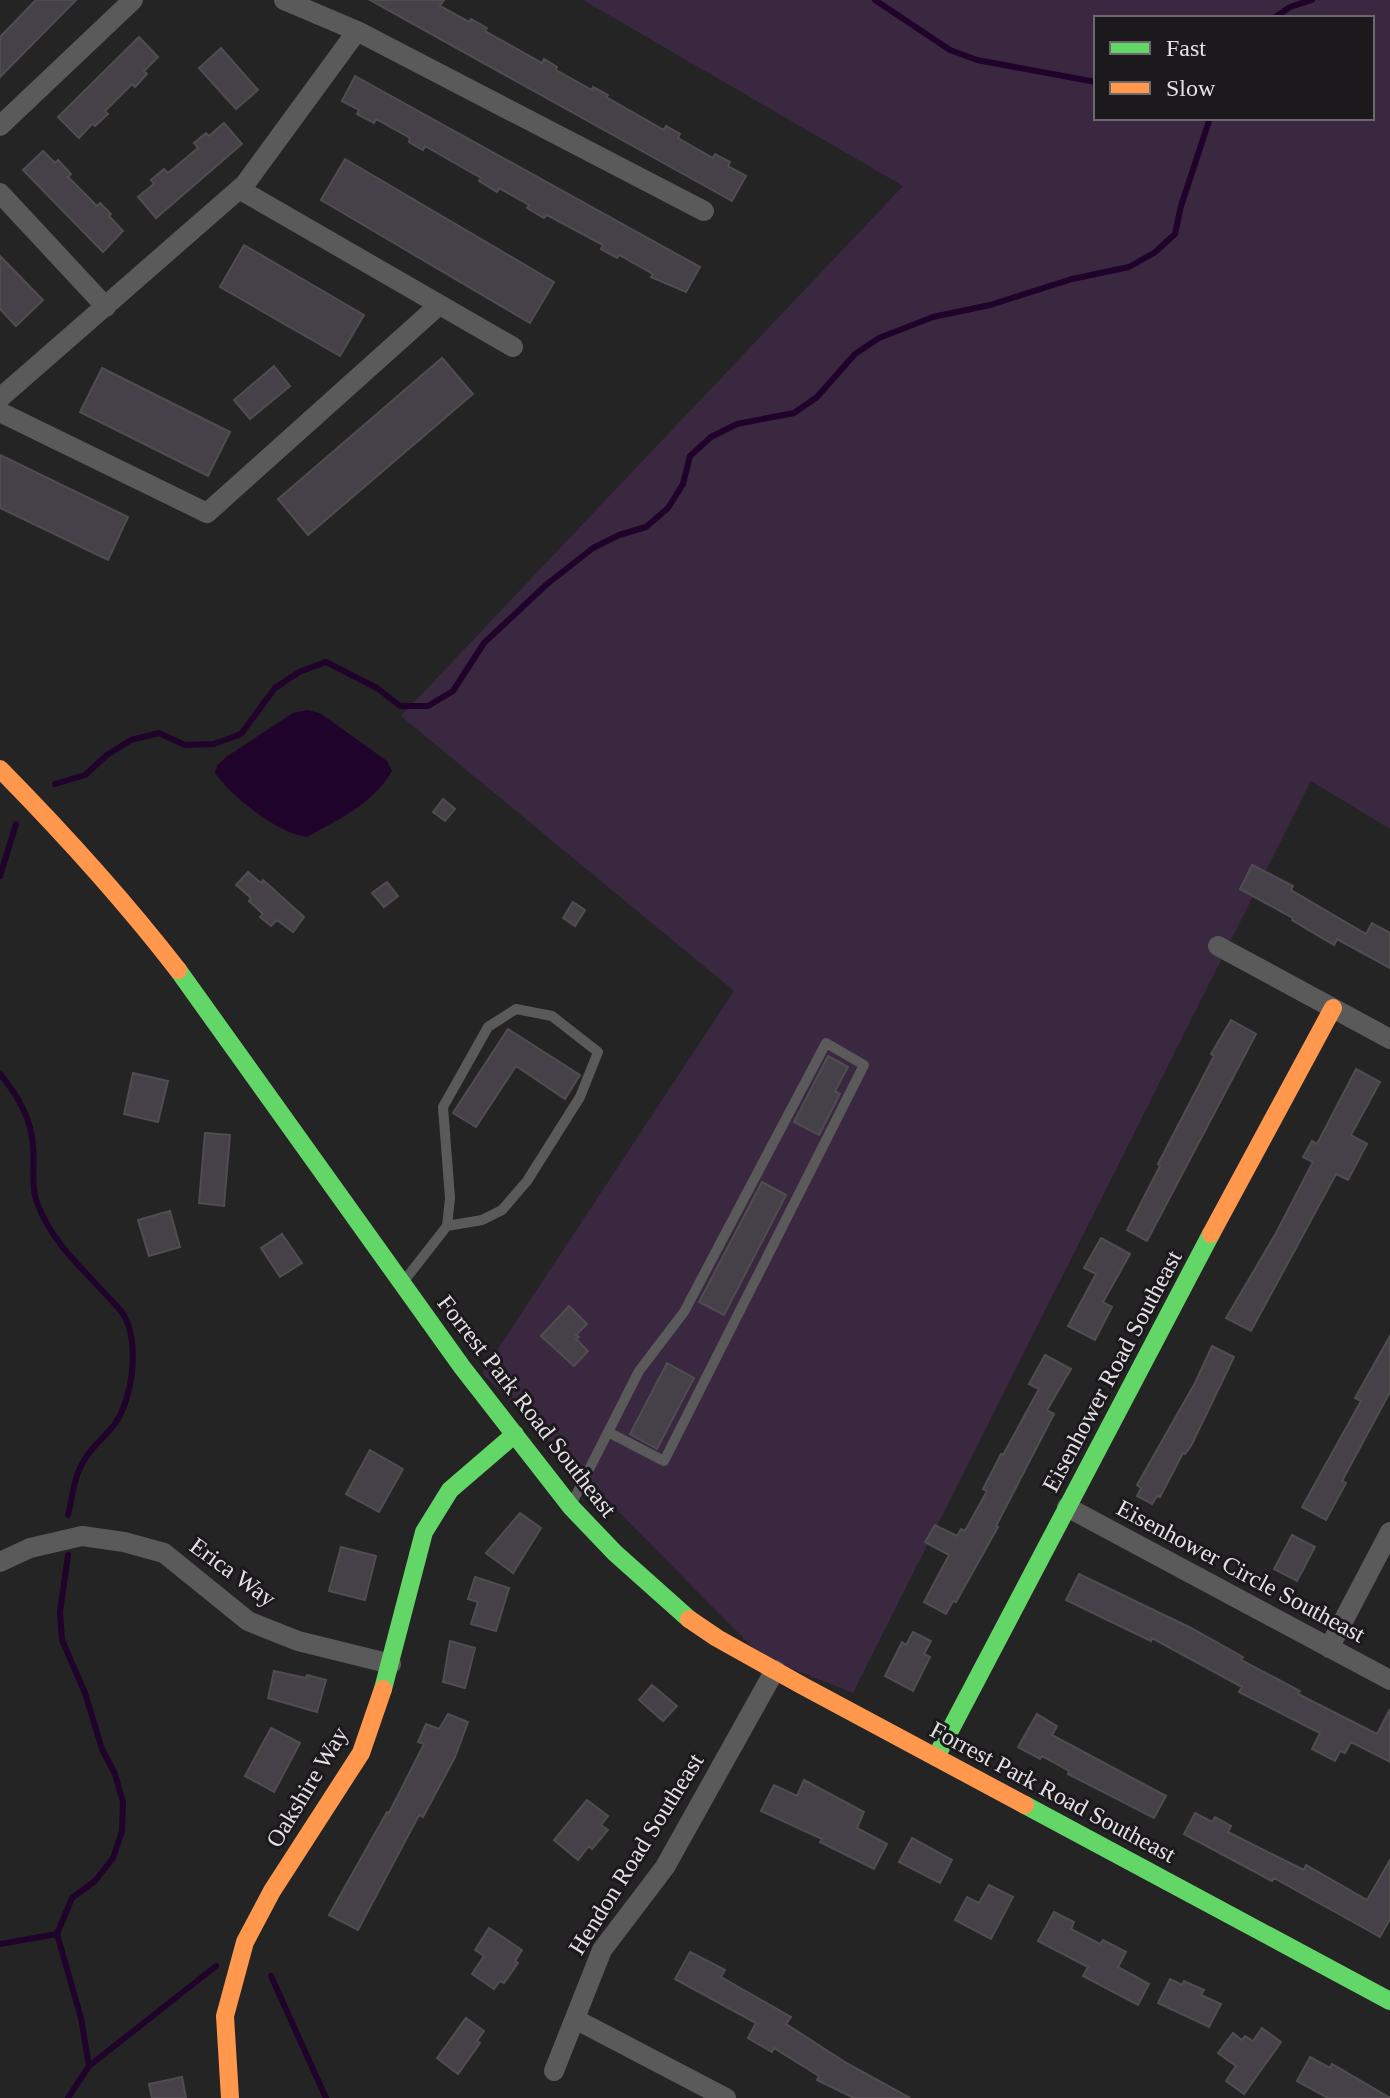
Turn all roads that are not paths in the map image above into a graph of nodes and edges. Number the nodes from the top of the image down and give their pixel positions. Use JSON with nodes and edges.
{"nodes":[{"id":1,"x":133,"y":0,"type":"edge"},
{"id":2,"x":284,"y":0,"type":"edge"},
{"id":3,"x":357,"y":31,"type":"junction"},
{"id":4,"x":0,"y":126,"type":"edge"},
{"id":5,"x":239,"y":189,"type":"junction"},
{"id":6,"x":0,"y":193,"type":"edge"},
{"id":7,"x":704,"y":211,"type":"dead end"},
{"id":8,"x":439,"y":305,"type":"junction"},
{"id":9,"x":106,"y":307,"type":"junction"},
{"id":10,"x":513,"y":347,"type":"dead end"},
{"id":11,"x":0,"y":398,"type":"edge"},
{"id":12,"x":0,"y":412,"type":"edge"},
{"id":13,"x":0,"y":769,"type":"edge"},
{"id":14,"x":1218,"y":946,"type":"dead end"},
{"id":15,"x":1333,"y":1008,"type":"junction"},
{"id":16,"x":1390,"y":1039,"type":"edge"},
{"id":17,"x":447,"y":1226,"type":"junction"},
{"id":18,"x":402,"y":1283,"type":"junction"},
{"id":19,"x":608,"y":1432,"type":"junction"},
{"id":20,"x":515,"y":1434,"type":"junction"},
{"id":21,"x":571,"y":1507,"type":"junction"},
{"id":22,"x":1067,"y":1507,"type":"junction"},
{"id":23,"x":1390,"y":1532,"type":"edge"},
{"id":24,"x":0,"y":1562,"type":"edge"},
{"id":25,"x":1329,"y":1648,"type":"junction"},
{"id":26,"x":391,"y":1664,"type":"junction"},
{"id":27,"x":775,"y":1670,"type":"junction"},
{"id":28,"x":1390,"y":1680,"type":"edge"},
{"id":29,"x":936,"y":1757,"type":"junction"},
{"id":30,"x":1390,"y":2001,"type":"edge"},
{"id":31,"x":575,"y":2019,"type":"junction"},
{"id":32,"x":554,"y":2071,"type":"dead end"},
{"id":33,"x":230,"y":2098,"type":"edge"},
{"id":34,"x":726,"y":2098,"type":"edge"}],
"edges":[{"from":1,"to":4,"type":"street"},
{"from":2,"to":3,"type":"street"},
{"from":3,"to":5,"type":"street"},
{"from":3,"to":7,"type":"street"},
{"from":5,"to":8,"type":"street"},
{"from":5,"to":9,"type":"street"},
{"from":6,"to":9,"type":"street"},
{"from":8,"to":10,"type":"street"},
{"from":8,"to":12,"type":"street"},
{"from":9,"to":11,"type":"street"},
{"from":13,"to":18,"type":"street","name":"Forrest Park Road Southeast"},
{"from":14,"to":15,"type":"street"},
{"from":15,"to":16,"type":"street"},
{"from":15,"to":22,"type":"street","name":"Eisenhower Road Southeast"},
{"from":17,"to":17,"type":"lane"},
{"from":17,"to":18,"type":"lane"},
{"from":18,"to":20,"type":"street","name":"Forrest Park Road Southeast"},
{"from":19,"to":19,"type":"lane"},
{"from":19,"to":21,"type":"lane"},
{"from":20,"to":21,"type":"street","name":"Forrest Park Road Southeast"},
{"from":20,"to":26,"type":"street","name":"Oakshire Way"},
{"from":21,"to":27,"type":"street","name":"Forrest Park Road Southeast"},
{"from":22,"to":25,"type":"street","name":"Eisenhower Circle Southeast"},
{"from":22,"to":29,"type":"street","name":"Eisenhower Road Southeast"},
{"from":23,"to":25,"type":"street"},
{"from":24,"to":26,"type":"street","name":"Erica Way"},
{"from":25,"to":28,"type":"street","name":"Eisenhower Circle Southeast"},
{"from":26,"to":33,"type":"street","name":"Oakshire Way"},
{"from":27,"to":29,"type":"street","name":"Forrest Park Road Southeast"},
{"from":27,"to":31,"type":"street","name":"Hendon Road Southeast"},
{"from":29,"to":30,"type":"street","name":"Forrest Park Road Southeast"},
{"from":31,"to":32,"type":"street","name":"Hendon Road Southeast"},
{"from":31,"to":34,"type":"street"}]}
